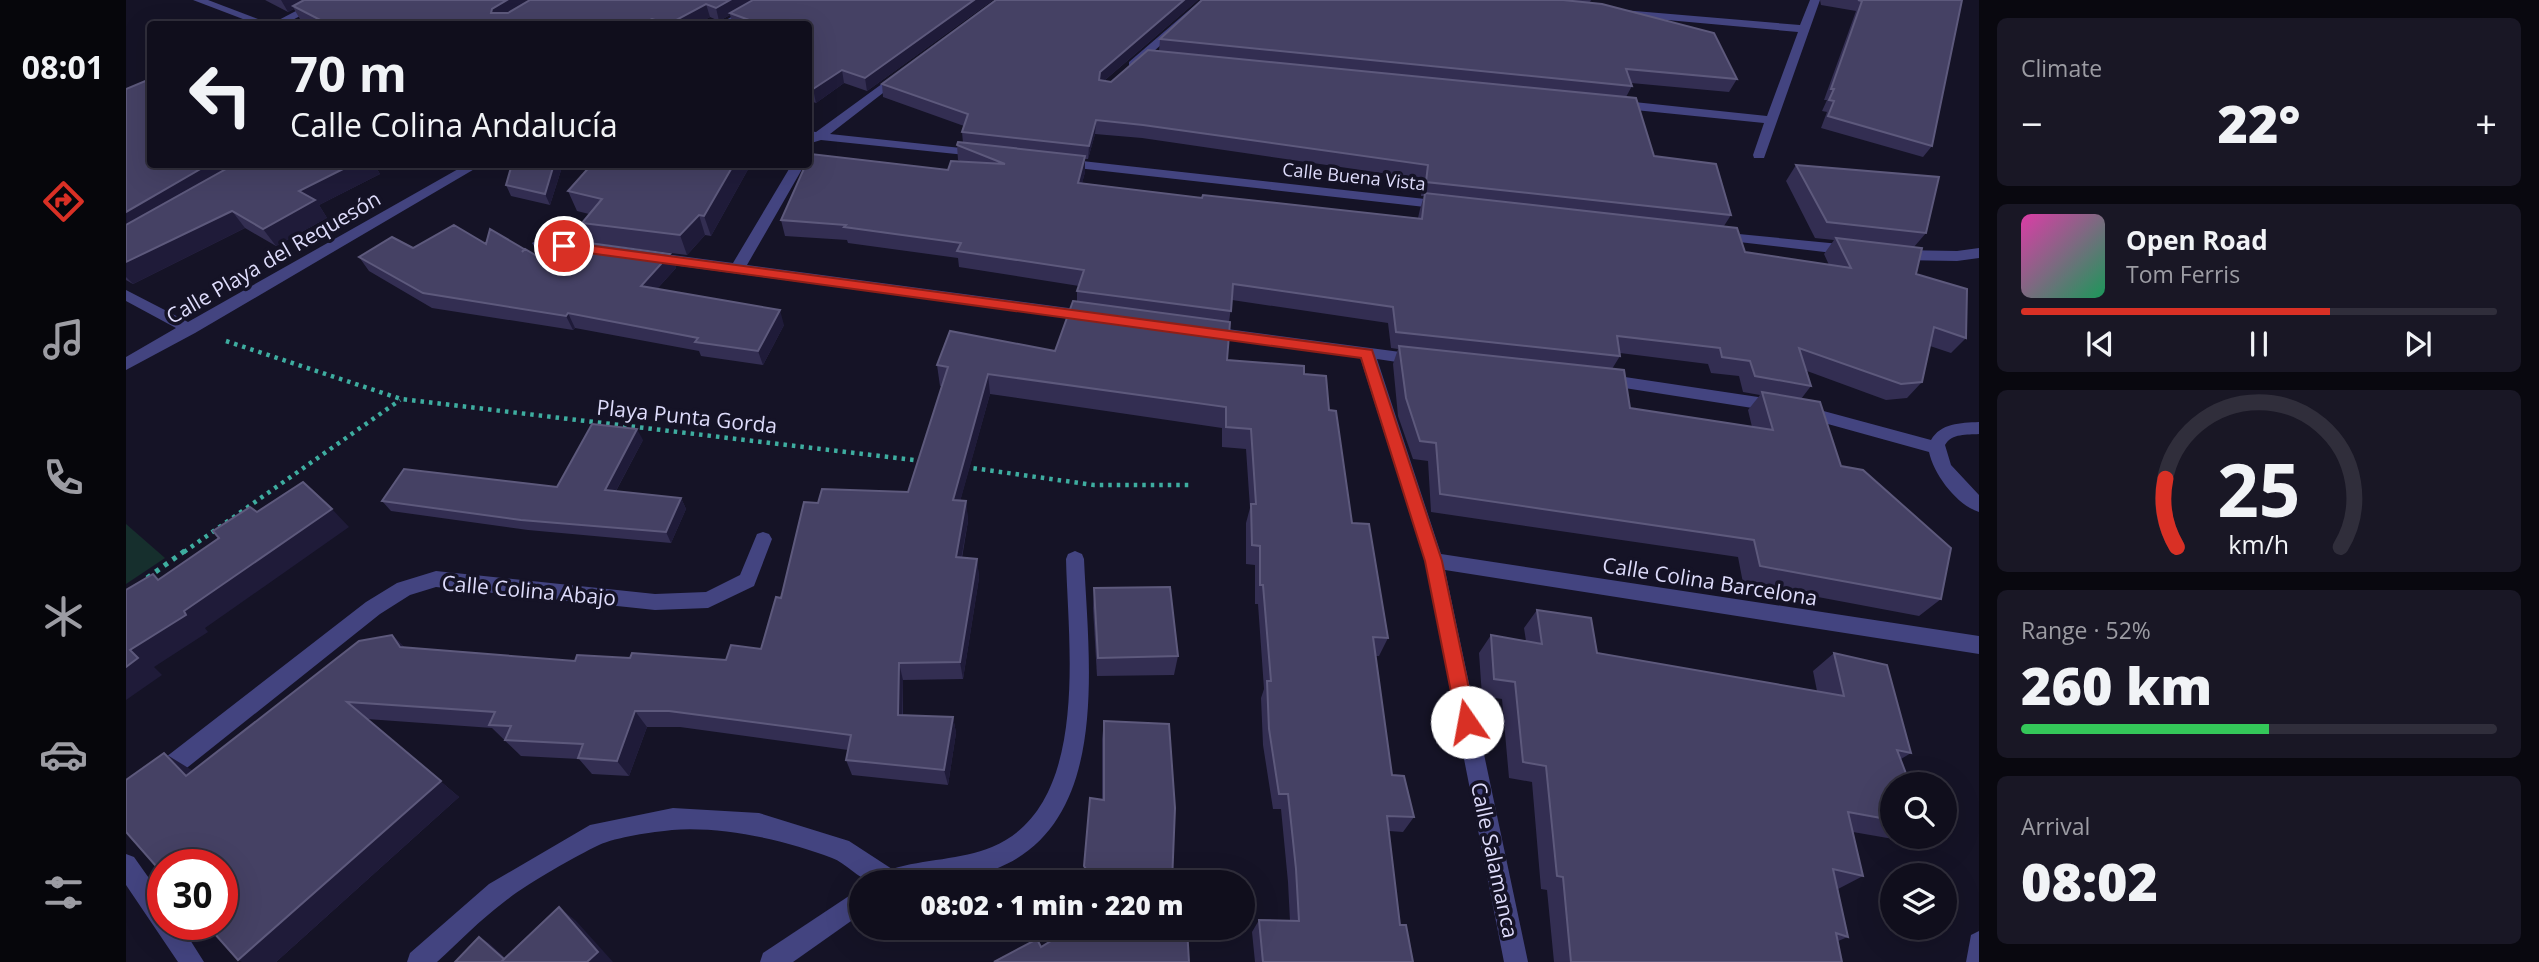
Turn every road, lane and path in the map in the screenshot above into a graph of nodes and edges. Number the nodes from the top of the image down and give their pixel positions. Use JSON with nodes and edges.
{"nodes":[{"id":1,"x":198,"y":0,"type":"edge"},
{"id":2,"x":326,"y":0,"type":"edge"},
{"id":3,"x":769,"y":0,"type":"edge"},
{"id":4,"x":1207,"y":0,"type":"edge"},
{"id":5,"x":1815,"y":0,"type":"edge"},
{"id":6,"x":1614,"y":12,"type":"edge"},
{"id":7,"x":257,"y":21,"type":"edge"},
{"id":8,"x":282,"y":21,"type":"edge"},
{"id":9,"x":730,"y":21,"type":"edge"},
{"id":10,"x":1805,"y":29,"type":"junction"},
{"id":11,"x":1142,"y":56,"type":"junction"},
{"id":12,"x":1156,"y":58,"type":"edge"},
{"id":13,"x":915,"y":64,"type":"edge"},
{"id":14,"x":1124,"y":73,"type":"edge"},
{"id":15,"x":1607,"y":103,"type":"edge"},
{"id":16,"x":1772,"y":120,"type":"junction"},
{"id":17,"x":812,"y":138,"type":"edge"},
{"id":18,"x":812,"y":139,"type":"edge"},
{"id":19,"x":1759,"y":155,"type":"dead end"},
{"id":20,"x":995,"y":156,"type":"edge"},
{"id":21,"x":1051,"y":162,"type":"edge"},
{"id":22,"x":470,"y":168,"type":"edge"},
{"id":23,"x":797,"y":168,"type":"edge"},
{"id":24,"x":1453,"y":206,"type":"edge"},
{"id":25,"x":1703,"y":234,"type":"edge"},
{"id":26,"x":539,"y":243,"type":"dead end"},
{"id":27,"x":605,"y":251,"type":"edge"},
{"id":28,"x":1979,"y":253,"type":"edge"},
{"id":29,"x":632,"y":255,"type":"edge"},
{"id":30,"x":738,"y":268,"type":"junction"},
{"id":31,"x":126,"y":295,"type":"edge"},
{"id":32,"x":1108,"y":318,"type":"edge"},
{"id":33,"x":190,"y":329,"type":"junction"},
{"id":34,"x":1189,"y":329,"type":"edge"},
{"id":35,"x":1367,"y":353,"type":"junction"},
{"id":36,"x":1434,"y":361,"type":"edge"},
{"id":37,"x":126,"y":364,"type":"edge"},
{"id":38,"x":1582,"y":377,"type":"edge"},
{"id":39,"x":401,"y":399,"type":"junction"},
{"id":40,"x":1979,"y":428,"type":"edge"},
{"id":41,"x":1936,"y":448,"type":"junction"},
{"id":42,"x":934,"y":463,"type":"edge"},
{"id":43,"x":961,"y":467,"type":"edge"},
{"id":44,"x":1191,"y":485,"type":"dead end"},
{"id":45,"x":1979,"y":505,"type":"edge"},
{"id":46,"x":763,"y":539,"type":"dead end"},
{"id":47,"x":1074,"y":559,"type":"dead end"},
{"id":48,"x":1434,"y":561,"type":"junction"},
{"id":49,"x":137,"y":584,"type":"edge"},
{"id":50,"x":1979,"y":645,"type":"edge"},
{"id":51,"x":126,"y":802,"type":"edge"},
{"id":52,"x":126,"y":865,"type":"edge"},
{"id":53,"x":872,"y":870,"type":"edge"},
{"id":54,"x":939,"y":870,"type":"edge"},
{"id":55,"x":147,"y":896,"type":"edge"},
{"id":56,"x":849,"y":908,"type":"edge"},
{"id":57,"x":177,"y":940,"type":"edge"},
{"id":58,"x":1979,"y":943,"type":"edge"},
{"id":59,"x":192,"y":962,"type":"edge"},
{"id":60,"x":419,"y":962,"type":"edge"},
{"id":61,"x":772,"y":962,"type":"edge"},
{"id":62,"x":1516,"y":962,"type":"edge"},
{"id":63,"x":1978,"y":962,"type":"edge"}],
"edges":[{"from":1,"to":7,"type":"street"},
{"from":2,"to":8,"type":"street"},
{"from":3,"to":9,"type":"street"},
{"from":4,"to":11,"type":"street"},
{"from":5,"to":10,"type":"street"},
{"from":6,"to":10,"type":"street"},
{"from":10,"to":16,"type":"street"},
{"from":11,"to":12,"type":"street"},
{"from":11,"to":14,"type":"street"},
{"from":13,"to":17,"type":"street"},
{"from":15,"to":16,"type":"street"},
{"from":16,"to":19,"type":"street"},
{"from":18,"to":20,"type":"street"},
{"from":21,"to":24,"type":"street","name":"Calle Buena Vista"},
{"from":22,"to":33,"type":"street","name":"Calle Playa del Requesón"},
{"from":23,"to":30,"type":"street"},
{"from":25,"to":28,"type":"street"},
{"from":26,"to":27,"type":"street"},
{"from":29,"to":30,"type":"street"},
{"from":30,"to":32,"type":"street"},
{"from":31,"to":33,"type":"street"},
{"from":33,"to":37,"type":"street","name":"Calle Playa del Requesón"},
{"from":33,"to":39,"type":"path","name":"Playa Punta Gorda"},
{"from":34,"to":35,"type":"street"},
{"from":35,"to":36,"type":"street"},
{"from":35,"to":48,"type":"street","name":"Calle Salamanca"},
{"from":38,"to":41,"type":"street"},
{"from":39,"to":42,"type":"path","name":"Playa Punta Gorda"},
{"from":39,"to":49,"type":"path"},
{"from":40,"to":41,"type":"street"},
{"from":41,"to":45,"type":"street"},
{"from":43,"to":44,"type":"path"},
{"from":46,"to":51,"type":"street","name":"Calle Colina Abajo"},
{"from":47,"to":54,"type":"street"},
{"from":48,"to":50,"type":"street","name":"Calle Colina Barcelona"},
{"from":48,"to":62,"type":"street","name":"Calle Salamanca"},
{"from":52,"to":55,"type":"street"},
{"from":53,"to":60,"type":"street"},
{"from":56,"to":61,"type":"street"},
{"from":57,"to":59,"type":"street"},
{"from":58,"to":63,"type":"street"}]}
